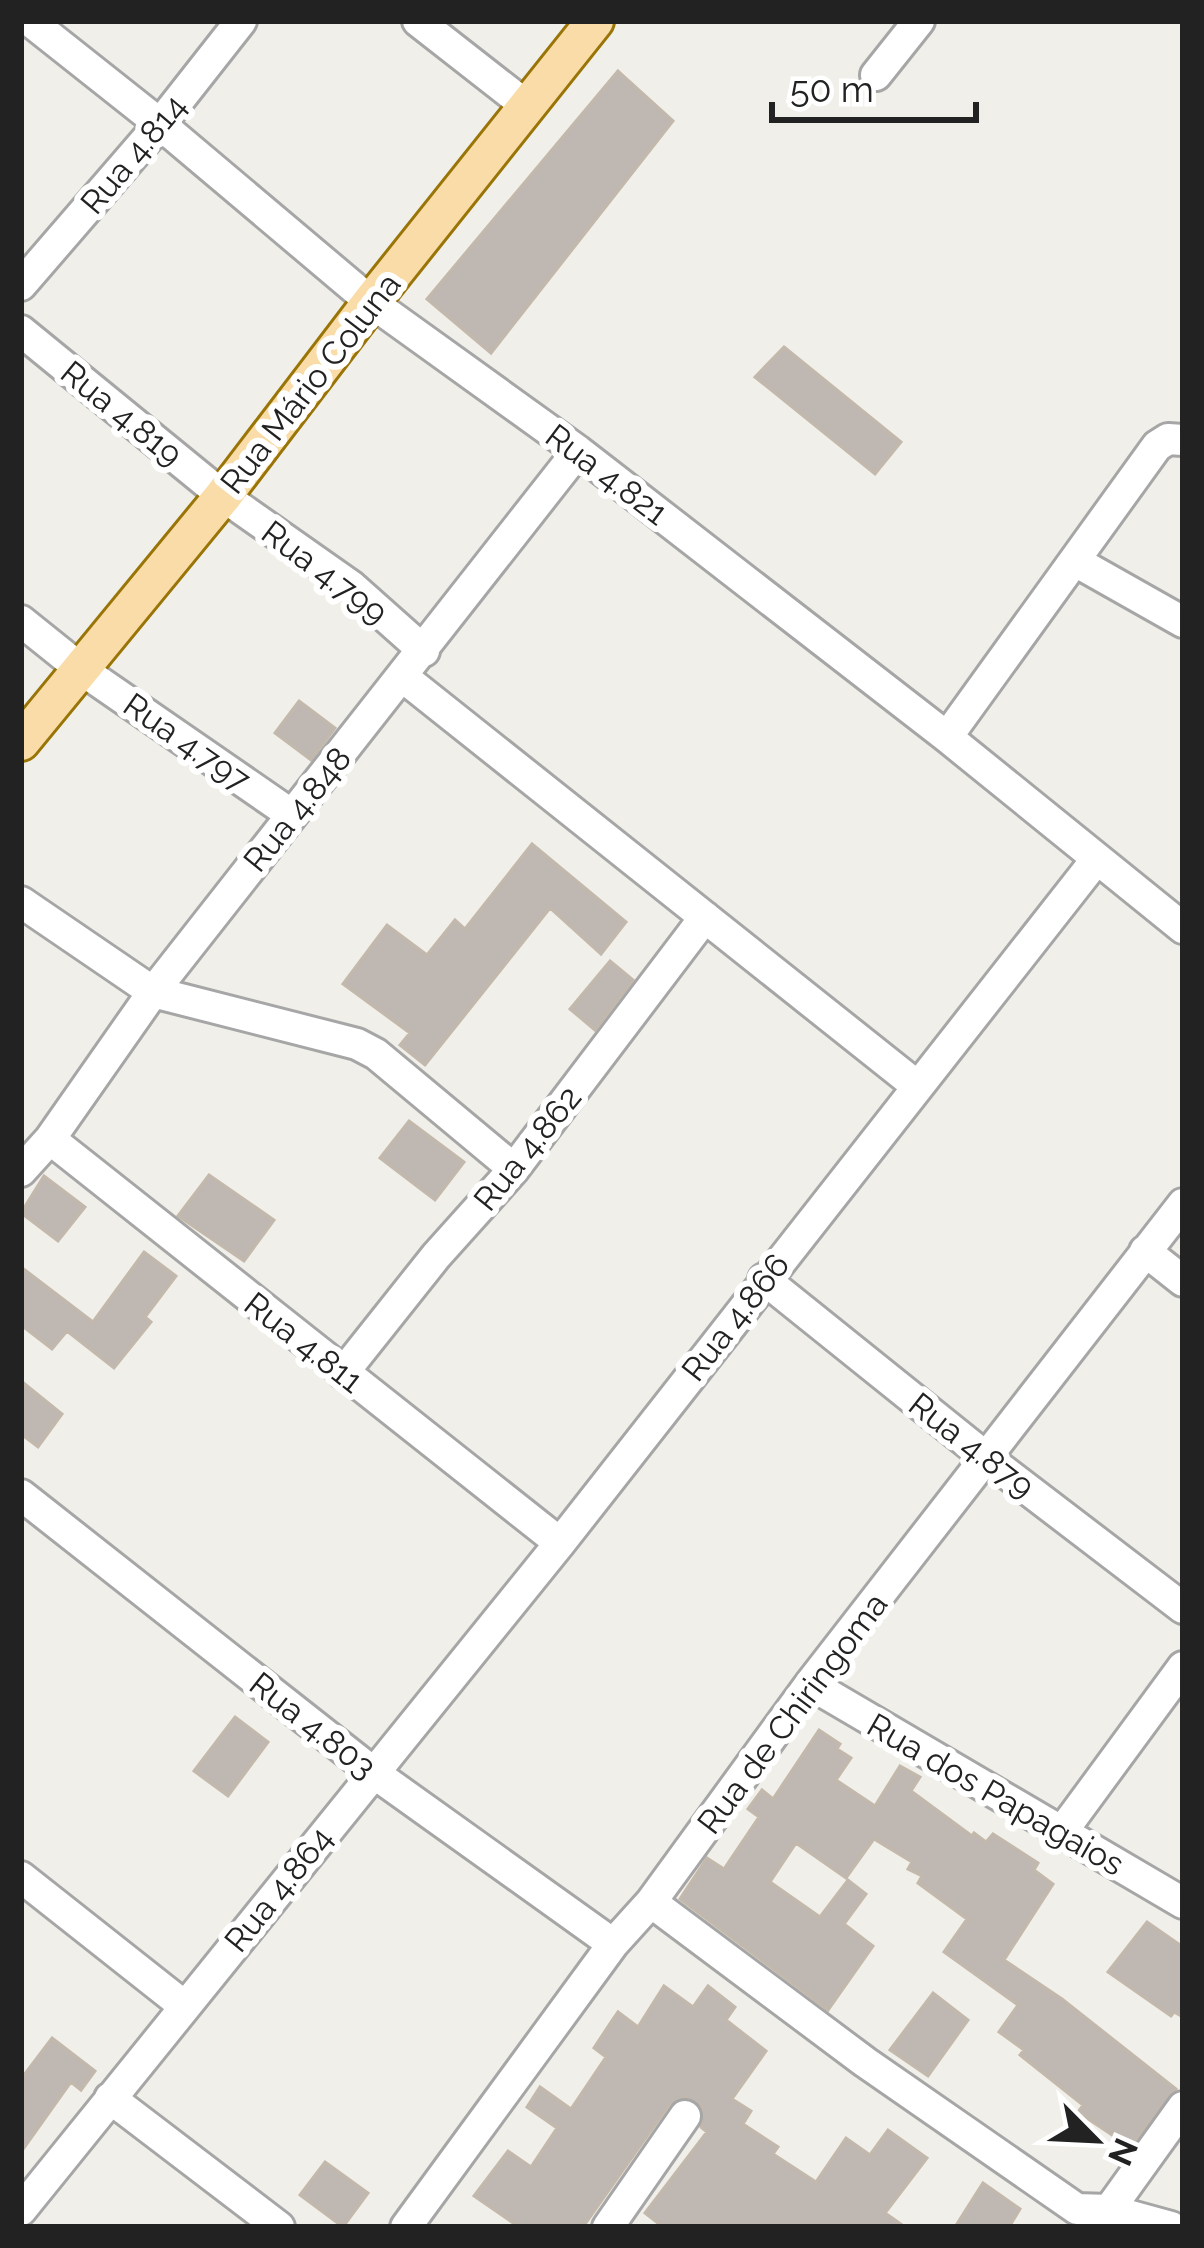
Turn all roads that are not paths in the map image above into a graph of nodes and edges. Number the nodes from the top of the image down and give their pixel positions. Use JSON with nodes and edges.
{"nodes":[{"id":1,"x":30,"y":21,"type":"edge"},
{"id":2,"x":242,"y":21,"type":"edge"},
{"id":3,"x":418,"y":21,"type":"edge"},
{"id":4,"x":596,"y":21,"type":"edge"},
{"id":5,"x":919,"y":21,"type":"edge"},
{"id":6,"x":876,"y":75,"type":"dead end"},
{"id":7,"x":528,"y":107,"type":"junction"},
{"id":8,"x":160,"y":124,"type":"junction"},
{"id":9,"x":21,"y":285,"type":"edge"},
{"id":10,"x":371,"y":302,"type":"junction"},
{"id":11,"x":21,"y":331,"type":"edge"},
{"id":12,"x":1183,"y":440,"type":"edge"},
{"id":13,"x":578,"y":451,"type":"junction"},
{"id":14,"x":223,"y":496,"type":"junction"},
{"id":15,"x":1075,"y":561,"type":"junction"},
{"id":16,"x":21,"y":621,"type":"edge"},
{"id":17,"x":1183,"y":622,"type":"edge"},
{"id":18,"x":424,"y":651,"type":"junction"},
{"id":19,"x":82,"y":670,"type":"junction"},
{"id":20,"x":403,"y":677,"type":"junction"},
{"id":21,"x":947,"y":737,"type":"junction"},
{"id":22,"x":21,"y":742,"type":"edge"},
{"id":23,"x":292,"y":815,"type":"junction"},
{"id":24,"x":1096,"y":860,"type":"junction"},
{"id":25,"x":21,"y":902,"type":"edge"},
{"id":26,"x":705,"y":917,"type":"junction"},
{"id":27,"x":1183,"y":928,"type":"edge"},
{"id":28,"x":153,"y":992,"type":"junction"},
{"id":29,"x":917,"y":1086,"type":"junction"},
{"id":30,"x":50,"y":1139,"type":"junction"},
{"id":31,"x":21,"y":1169,"type":"edge"},
{"id":32,"x":514,"y":1169,"type":"junction"},
{"id":33,"x":1183,"y":1204,"type":"edge"},
{"id":34,"x":1145,"y":1251,"type":"junction"},
{"id":35,"x":764,"y":1279,"type":"junction"},
{"id":36,"x":1183,"y":1281,"type":"edge"},
{"id":37,"x":343,"y":1373,"type":"junction"},
{"id":38,"x":988,"y":1459,"type":"junction"},
{"id":39,"x":21,"y":1496,"type":"edge"},
{"id":40,"x":560,"y":1544,"type":"junction"},
{"id":41,"x":1183,"y":1608,"type":"edge"},
{"id":42,"x":1183,"y":1667,"type":"edge"},
{"id":43,"x":810,"y":1684,"type":"junction"},
{"id":44,"x":374,"y":1773,"type":"junction"},
{"id":45,"x":1061,"y":1833,"type":"junction"},
{"id":46,"x":21,"y":1877,"type":"edge"},
{"id":47,"x":651,"y":1902,"type":"junction"},
{"id":48,"x":1183,"y":1903,"type":"edge"},
{"id":49,"x":613,"y":1944,"type":"junction"},
{"id":50,"x":183,"y":2006,"type":"junction"},
{"id":51,"x":110,"y":2098,"type":"junction"},
{"id":52,"x":1183,"y":2107,"type":"edge"},
{"id":53,"x":685,"y":2116,"type":"dead end"},
{"id":54,"x":21,"y":2210,"type":"edge"},
{"id":55,"x":1109,"y":2210,"type":"junction"},
{"id":56,"x":279,"y":2227,"type":"edge"},
{"id":57,"x":406,"y":2227,"type":"edge"},
{"id":58,"x":608,"y":2227,"type":"edge"},
{"id":59,"x":1172,"y":2227,"type":"edge"}],
"edges":[{"from":1,"to":8,"type":"street","name":"Rua 4.821"},
{"from":2,"to":8,"type":"street","name":"Rua 4.814"},
{"from":3,"to":7,"type":"street"},
{"from":4,"to":7,"type":"main road","name":"Rua Mário Coluna"},
{"from":5,"to":6,"type":"street"},
{"from":7,"to":10,"type":"main road","name":"Rua Mário Coluna"},
{"from":8,"to":9,"type":"street","name":"Rua 4.814"},
{"from":8,"to":10,"type":"street","name":"Rua 4.821"},
{"from":10,"to":13,"type":"street","name":"Rua 4.821"},
{"from":10,"to":14,"type":"main road","name":"Rua Mário Coluna"},
{"from":11,"to":14,"type":"street","name":"Rua 4.819"},
{"from":12,"to":15,"type":"street"},
{"from":13,"to":18,"type":"street","name":"Rua 4.848"},
{"from":13,"to":21,"type":"street","name":"Rua 4.821"},
{"from":14,"to":18,"type":"street","name":"Rua 4.799"},
{"from":14,"to":19,"type":"main road","name":"Rua Mário Coluna"},
{"from":15,"to":17,"type":"street"},
{"from":15,"to":21,"type":"street"},
{"from":16,"to":19,"type":"street","name":"Rua 4.797"},
{"from":18,"to":20,"type":"street","name":"Rua 4.848"},
{"from":19,"to":22,"type":"main road","name":"Rua Mário Coluna"},
{"from":19,"to":23,"type":"street","name":"Rua 4.797"},
{"from":20,"to":23,"type":"street","name":"Rua 4.848"},
{"from":20,"to":26,"type":"street"},
{"from":21,"to":24,"type":"street","name":"Rua 4.821"},
{"from":23,"to":28,"type":"street","name":"Rua 4.848"},
{"from":24,"to":27,"type":"street","name":"Rua 4.821"},
{"from":24,"to":29,"type":"street","name":"Rua 4.866"},
{"from":25,"to":28,"type":"street"},
{"from":26,"to":29,"type":"street"},
{"from":26,"to":32,"type":"street","name":"Rua 4.862"},
{"from":28,"to":30,"type":"street","name":"Rua 4.848"},
{"from":28,"to":32,"type":"street"},
{"from":29,"to":35,"type":"street","name":"Rua 4.866"},
{"from":30,"to":31,"type":"street","name":"Rua 4.848"},
{"from":30,"to":37,"type":"street","name":"Rua 4.811"},
{"from":32,"to":37,"type":"street","name":"Rua 4.862"},
{"from":33,"to":34,"type":"street","name":"Rua de Chiringoma"},
{"from":34,"to":36,"type":"street"},
{"from":34,"to":38,"type":"street","name":"Rua de Chiringoma"},
{"from":35,"to":38,"type":"street","name":"Rua 4.879"},
{"from":35,"to":40,"type":"street","name":"Rua 4.866"},
{"from":37,"to":40,"type":"street","name":"Rua 4.811"},
{"from":38,"to":41,"type":"street","name":"Rua 4.879"},
{"from":38,"to":43,"type":"street","name":"Rua de Chiringoma"},
{"from":39,"to":44,"type":"street","name":"Rua 4.803"},
{"from":40,"to":44,"type":"street","name":"Rua 4.866"},
{"from":42,"to":45,"type":"street"},
{"from":43,"to":45,"type":"street","name":"Rua dos Papagaios"},
{"from":43,"to":47,"type":"street","name":"Rua de Chiringoma"},
{"from":44,"to":49,"type":"street","name":"Rua 4.803"},
{"from":44,"to":50,"type":"street","name":"Rua 4.864"},
{"from":45,"to":48,"type":"street","name":"Rua dos Papagaios"},
{"from":46,"to":50,"type":"street"},
{"from":47,"to":49,"type":"street","name":"Rua de Chiringoma"},
{"from":47,"to":55,"type":"street"},
{"from":49,"to":57,"type":"street","name":"Rua de Chiringoma"},
{"from":50,"to":51,"type":"street","name":"Rua 4.864"},
{"from":51,"to":54,"type":"street","name":"Rua 4.864"},
{"from":51,"to":56,"type":"street"},
{"from":52,"to":55,"type":"street"},
{"from":53,"to":58,"type":"street"},
{"from":55,"to":59,"type":"street"}]}
